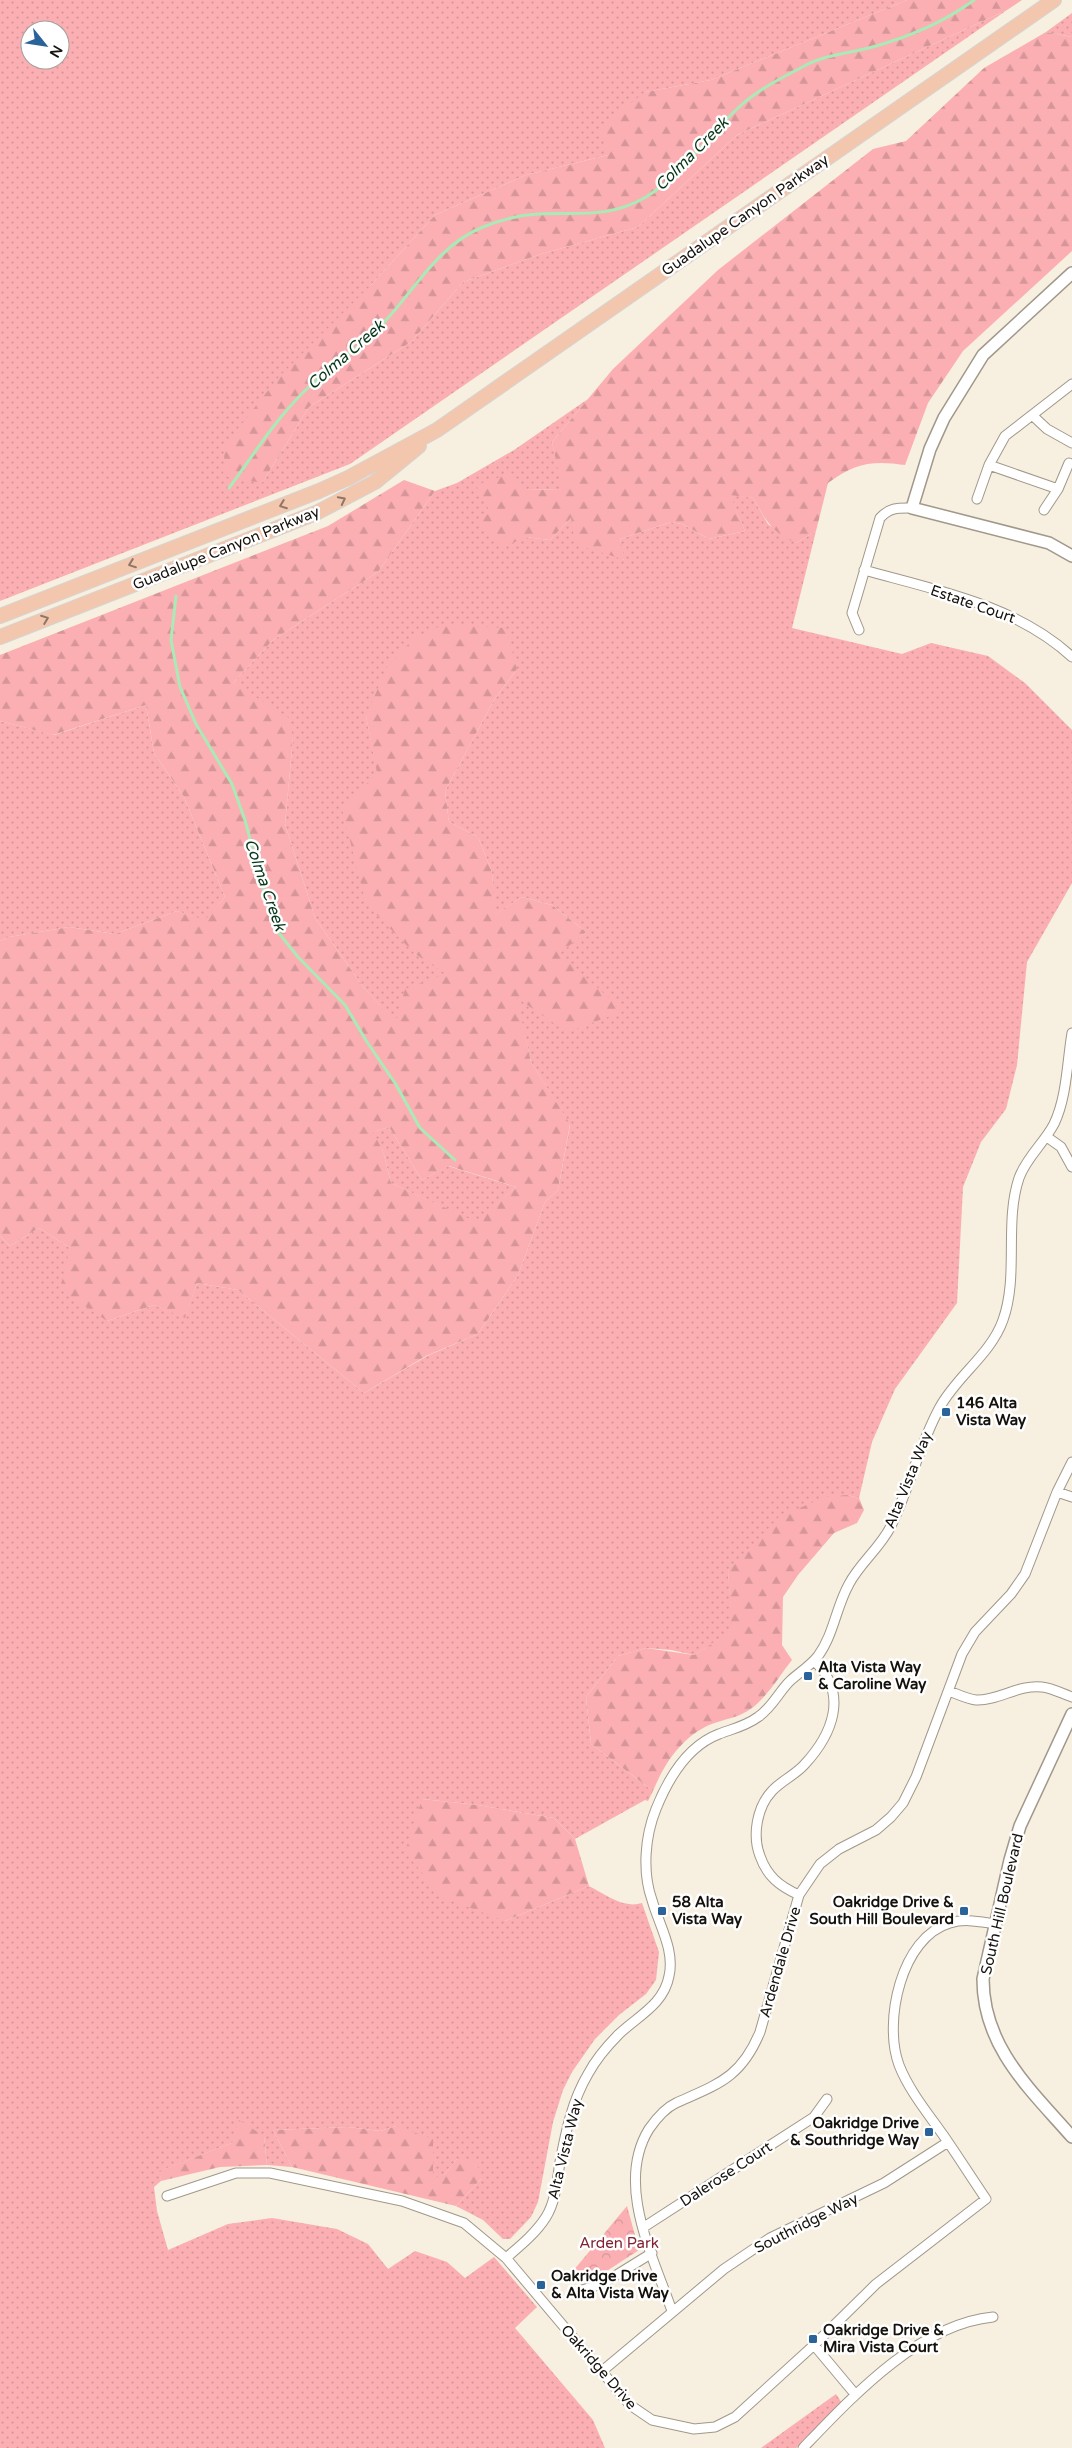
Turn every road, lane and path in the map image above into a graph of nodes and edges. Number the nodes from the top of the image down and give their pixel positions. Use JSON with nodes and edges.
{"nodes":[{"id":1,"x":1054,"y":0,"type":"edge"},
{"id":2,"x":1072,"y":273,"type":"edge"},
{"id":3,"x":1072,"y":384,"type":"edge"},
{"id":4,"x":1032,"y":415,"type":"junction"},
{"id":5,"x":437,"y":430,"type":"junction"},
{"id":6,"x":1072,"y":443,"type":"edge"},
{"id":7,"x":1069,"y":463,"type":"dead end"},
{"id":8,"x":989,"y":465,"type":"junction"},
{"id":9,"x":1058,"y":489,"type":"junction"},
{"id":10,"x":977,"y":499,"type":"dead end"},
{"id":11,"x":912,"y":508,"type":"junction"},
{"id":12,"x":1044,"y":510,"type":"dead end"},
{"id":13,"x":1072,"y":556,"type":"edge"},
{"id":14,"x":864,"y":570,"type":"junction"},
{"id":15,"x":0,"y":616,"type":"edge"},
{"id":16,"x":860,"y":630,"type":"dead end"},
{"id":17,"x":0,"y":637,"type":"edge"},
{"id":18,"x":1072,"y":657,"type":"edge"},
{"id":19,"x":1072,"y":1033,"type":"edge"},
{"id":20,"x":1047,"y":1137,"type":"junction"},
{"id":21,"x":1072,"y":1167,"type":"edge"},
{"id":22,"x":1072,"y":1462,"type":"edge"},
{"id":23,"x":1057,"y":1492,"type":"junction"},
{"id":24,"x":1072,"y":1497,"type":"edge"},
{"id":25,"x":814,"y":1661,"type":"junction"},
{"id":26,"x":949,"y":1691,"type":"junction"},
{"id":27,"x":1072,"y":1697,"type":"edge"},
{"id":28,"x":1072,"y":1714,"type":"edge"},
{"id":29,"x":798,"y":1894,"type":"junction"},
{"id":30,"x":996,"y":1924,"type":"junction"},
{"id":31,"x":827,"y":2099,"type":"dead end"},
{"id":32,"x":1072,"y":2137,"type":"edge"},
{"id":33,"x":948,"y":2142,"type":"junction"},
{"id":34,"x":167,"y":2196,"type":"dead end"},
{"id":35,"x":644,"y":2227,"type":"junction"},
{"id":36,"x":652,"y":2253,"type":"junction"},
{"id":37,"x":506,"y":2258,"type":"junction"},
{"id":38,"x":582,"y":2290,"type":"dead end"},
{"id":39,"x":672,"y":2311,"type":"junction"},
{"id":40,"x":993,"y":2317,"type":"dead end"},
{"id":41,"x":814,"y":2345,"type":"junction"},
{"id":42,"x":601,"y":2372,"type":"junction"},
{"id":43,"x":855,"y":2394,"type":"junction"},
{"id":44,"x":803,"y":2448,"type":"edge"}],
"edges":[{"from":1,"to":5,"type":"main road","name":"Guadalupe Canyon Parkway"},
{"from":2,"to":11,"type":"street"},
{"from":3,"to":4,"type":"street"},
{"from":4,"to":6,"type":"street"},
{"from":4,"to":8,"type":"street"},
{"from":5,"to":15,"type":"main road","name":"Guadalupe Canyon Parkway","one_way":true},
{"from":17,"to":5,"type":"main road","name":"Guadalupe Canyon Parkway","one_way":true},
{"from":7,"to":9,"type":"street"},
{"from":8,"to":9,"type":"street"},
{"from":8,"to":10,"type":"street"},
{"from":9,"to":12,"type":"street"},
{"from":11,"to":13,"type":"street"},
{"from":11,"to":14,"type":"street"},
{"from":14,"to":16,"type":"street"},
{"from":14,"to":18,"type":"street","name":"Estate Court"},
{"from":19,"to":20,"type":"street","name":"Alta Vista Way"},
{"from":20,"to":21,"type":"street"},
{"from":20,"to":25,"type":"street","name":"Alta Vista Way"},
{"from":22,"to":23,"type":"street","name":"Ardendale Drive"},
{"from":23,"to":24,"type":"street"},
{"from":23,"to":26,"type":"street","name":"Ardendale Drive"},
{"from":25,"to":29,"type":"street"},
{"from":25,"to":37,"type":"street","name":"Alta Vista Way"},
{"from":26,"to":27,"type":"street"},
{"from":26,"to":29,"type":"street","name":"Ardendale Drive"},
{"from":28,"to":30,"type":"street","name":"South Hill Boulevard"},
{"from":29,"to":35,"type":"street","name":"Ardendale Drive"},
{"from":30,"to":32,"type":"street","name":"South Hill Boulevard"},
{"from":30,"to":33,"type":"street","name":"Oakridge Drive"},
{"from":31,"to":35,"type":"street","name":"Dalerose Court"},
{"from":33,"to":39,"type":"street","name":"Southridge Way"},
{"from":33,"to":41,"type":"street","name":"Oakridge Drive"},
{"from":34,"to":37,"type":"street","name":"Oakridge Drive"},
{"from":35,"to":36,"type":"street","name":"Ardendale Drive"},
{"from":36,"to":38,"type":"street"},
{"from":36,"to":39,"type":"street","name":"Ardendale Drive"},
{"from":37,"to":42,"type":"street","name":"Oakridge Drive"},
{"from":39,"to":42,"type":"street","name":"Southridge Way"},
{"from":40,"to":43,"type":"street"},
{"from":41,"to":42,"type":"street","name":"Oakridge Drive"},
{"from":41,"to":43,"type":"street"},
{"from":43,"to":44,"type":"street"}]}
